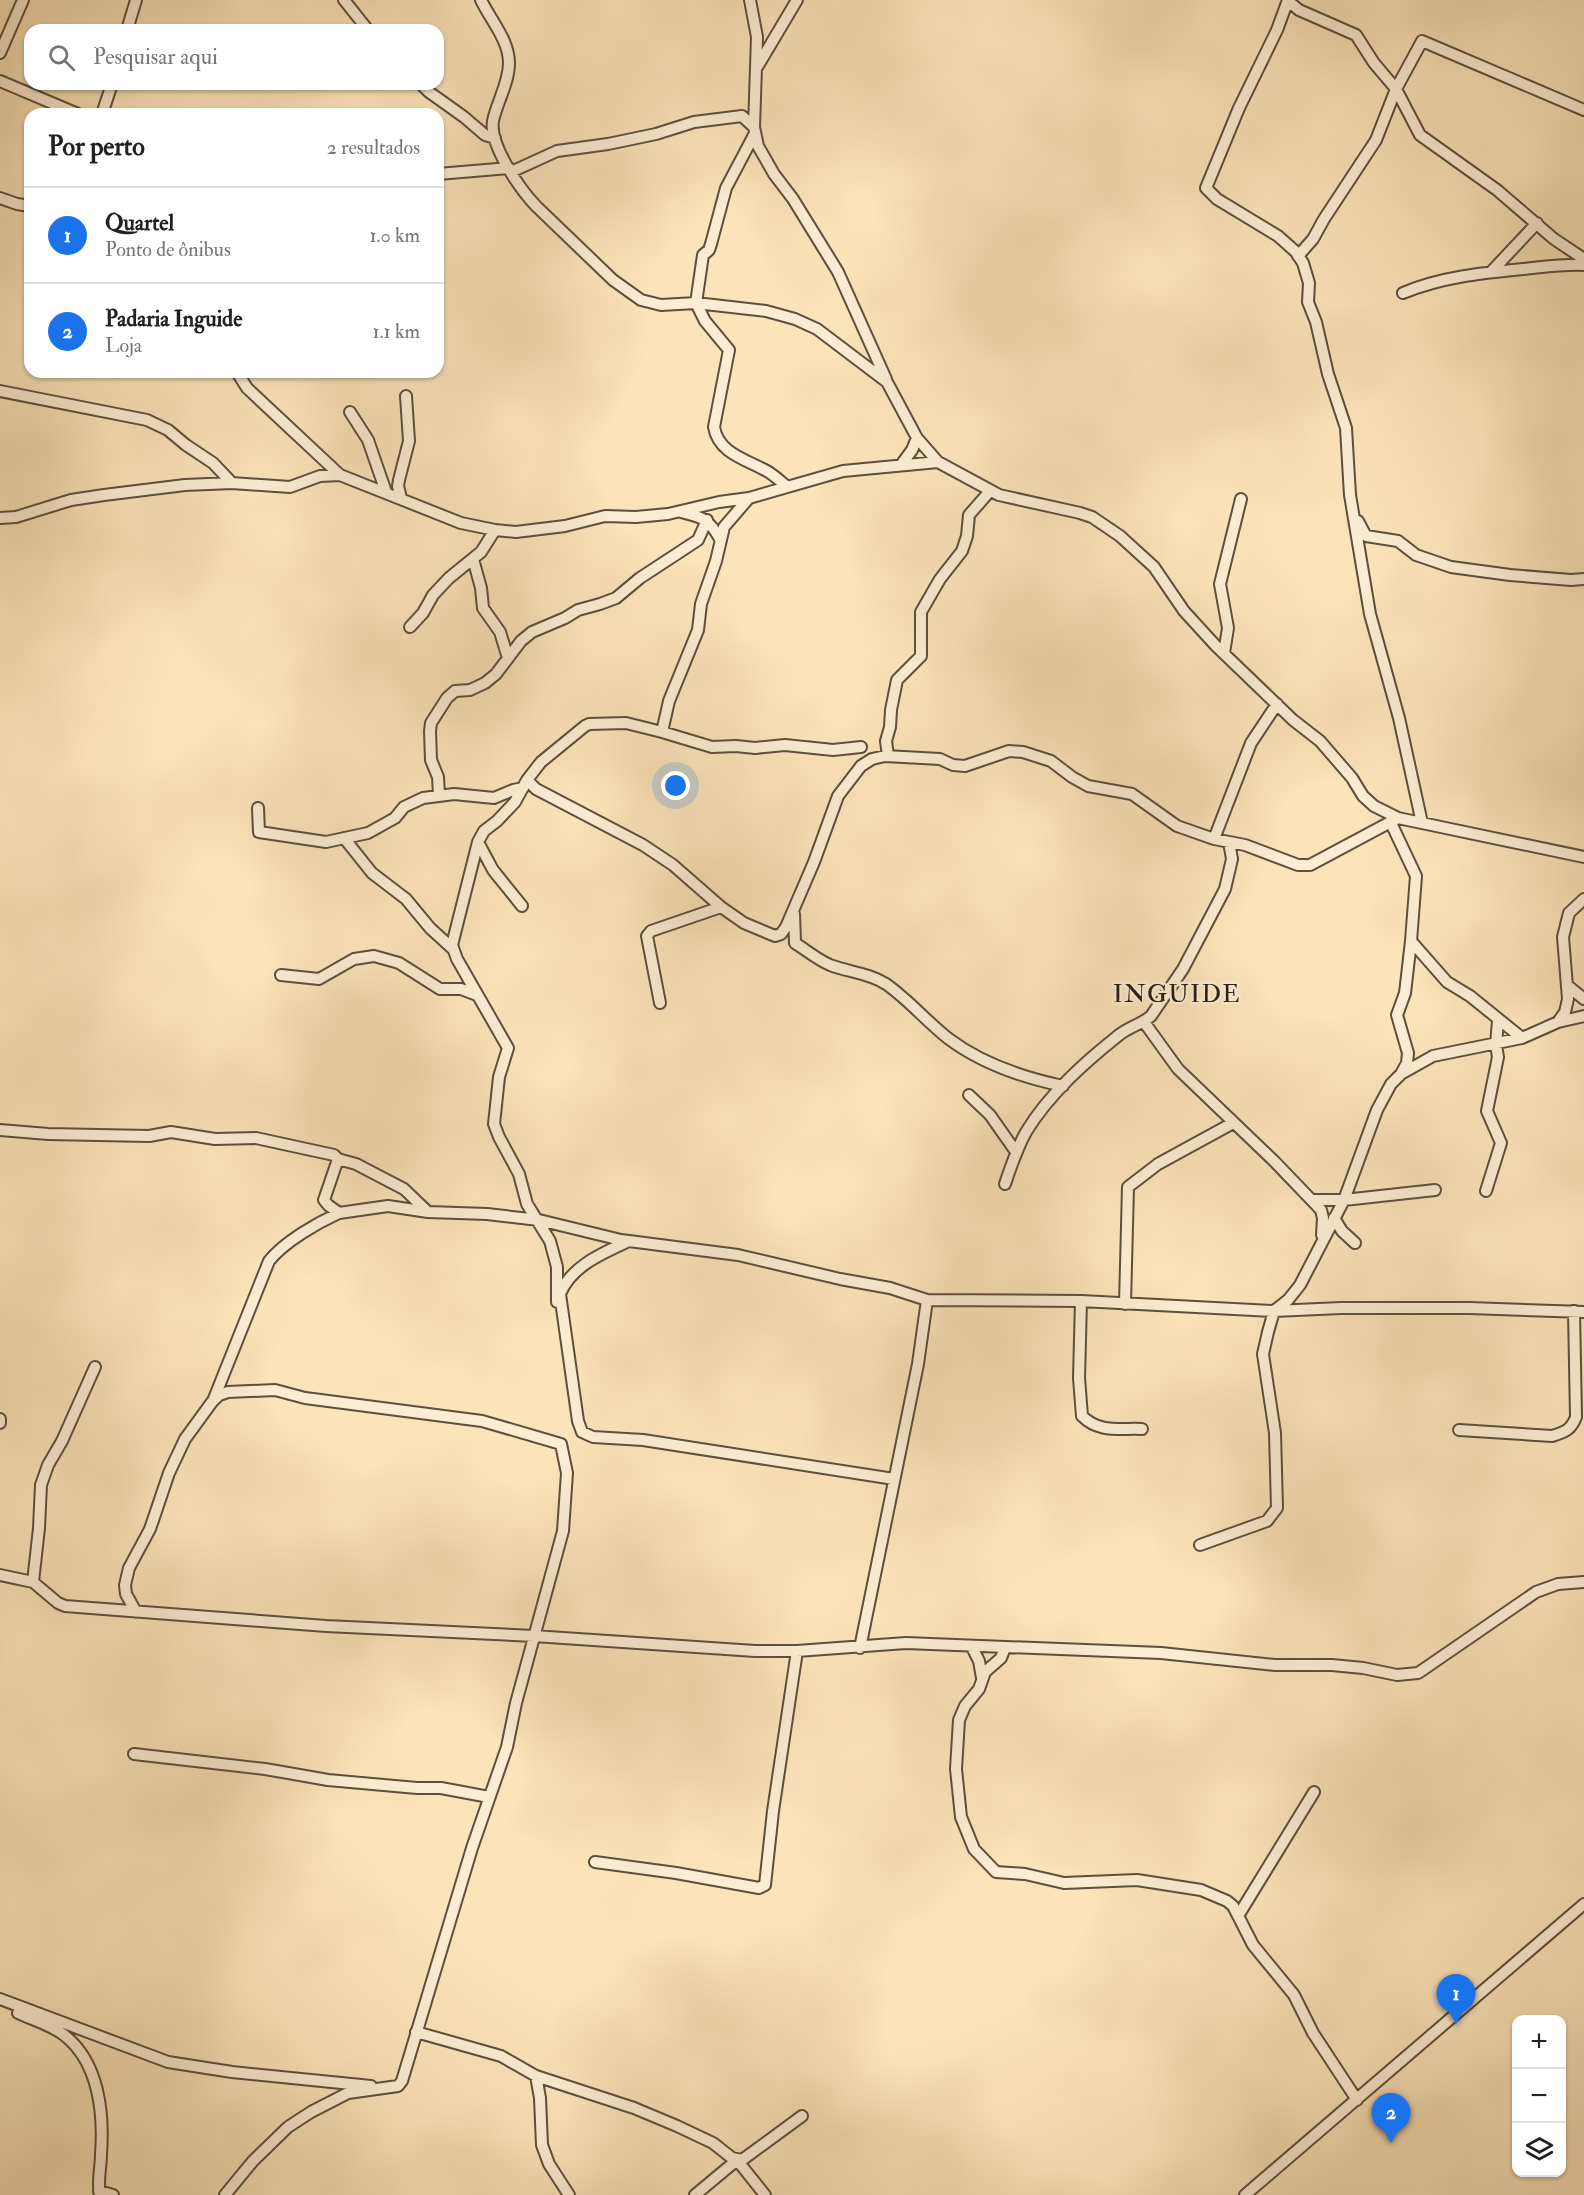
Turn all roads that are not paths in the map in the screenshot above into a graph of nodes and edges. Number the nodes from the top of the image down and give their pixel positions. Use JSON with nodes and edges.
{"nodes":[{"id":1,"x":23,"y":0,"type":"edge"},
{"id":2,"x":136,"y":0,"type":"edge"},
{"id":3,"x":344,"y":0,"type":"edge"},
{"id":4,"x":481,"y":0,"type":"edge"},
{"id":5,"x":750,"y":0,"type":"edge"},
{"id":6,"x":797,"y":0,"type":"edge"},
{"id":7,"x":1288,"y":0,"type":"edge"},
{"id":8,"x":1301,"y":5,"type":"edge"},
{"id":9,"x":1284,"y":12,"type":"junction"},
{"id":10,"x":129,"y":24,"type":"edge"},
{"id":11,"x":363,"y":24,"type":"edge"},
{"id":12,"x":0,"y":53,"type":"edge"},
{"id":13,"x":755,"y":71,"type":"junction"},
{"id":14,"x":0,"y":81,"type":"edge"},
{"id":15,"x":1396,"y":89,"type":"junction"},
{"id":16,"x":110,"y":90,"type":"edge"},
{"id":17,"x":427,"y":90,"type":"edge"},
{"id":18,"x":64,"y":108,"type":"edge"},
{"id":19,"x":104,"y":108,"type":"edge"},
{"id":20,"x":1584,"y":110,"type":"edge"},
{"id":21,"x":754,"y":131,"type":"junction"},
{"id":22,"x":495,"y":138,"type":"junction"},
{"id":23,"x":510,"y":170,"type":"junction"},
{"id":24,"x":444,"y":174,"type":"edge"},
{"id":25,"x":0,"y":198,"type":"edge"},
{"id":26,"x":24,"y":205,"type":"edge"},
{"id":27,"x":1537,"y":223,"type":"junction"},
{"id":28,"x":1298,"y":256,"type":"junction"},
{"id":29,"x":1584,"y":259,"type":"edge"},
{"id":30,"x":1584,"y":265,"type":"edge"},
{"id":31,"x":1491,"y":273,"type":"junction"},
{"id":32,"x":1403,"y":293,"type":"dead end"},
{"id":33,"x":696,"y":303,"type":"junction"},
{"id":34,"x":241,"y":378,"type":"edge"},
{"id":35,"x":887,"y":382,"type":"junction"},
{"id":36,"x":0,"y":391,"type":"edge"},
{"id":37,"x":406,"y":396,"type":"dead end"},
{"id":38,"x":350,"y":412,"type":"dead end"},
{"id":39,"x":917,"y":438,"type":"junction"},
{"id":40,"x":938,"y":462,"type":"junction"},
{"id":41,"x":901,"y":465,"type":"junction"},
{"id":42,"x":340,"y":475,"type":"junction"},
{"id":43,"x":232,"y":483,"type":"junction"},
{"id":44,"x":786,"y":486,"type":"junction"},
{"id":45,"x":990,"y":491,"type":"junction"},
{"id":46,"x":386,"y":492,"type":"junction"},
{"id":47,"x":401,"y":498,"type":"junction"},
{"id":48,"x":749,"y":498,"type":"junction"},
{"id":49,"x":1241,"y":499,"type":"dead end"},
{"id":50,"x":679,"y":512,"type":"junction"},
{"id":51,"x":1354,"y":515,"type":"junction"},
{"id":52,"x":0,"y":518,"type":"edge"},
{"id":53,"x":707,"y":520,"type":"junction"},
{"id":54,"x":495,"y":530,"type":"junction"},
{"id":55,"x":720,"y":539,"type":"junction"},
{"id":56,"x":473,"y":559,"type":"junction"},
{"id":57,"x":1583,"y":576,"type":"edge"},
{"id":58,"x":410,"y":627,"type":"dead end"},
{"id":59,"x":1224,"y":653,"type":"junction"},
{"id":60,"x":508,"y":658,"type":"junction"},
{"id":61,"x":1277,"y":704,"type":"junction"},
{"id":62,"x":662,"y":732,"type":"junction"},
{"id":63,"x":861,"y":747,"type":"dead end"},
{"id":64,"x":888,"y":756,"type":"junction"},
{"id":65,"x":525,"y":784,"type":"junction"},
{"id":66,"x":439,"y":795,"type":"junction"},
{"id":67,"x":258,"y":808,"type":"dead end"},
{"id":68,"x":1395,"y":821,"type":"junction"},
{"id":69,"x":1422,"y":823,"type":"junction"},
{"id":70,"x":344,"y":838,"type":"junction"},
{"id":71,"x":1214,"y":839,"type":"junction"},
{"id":72,"x":478,"y":842,"type":"junction"},
{"id":73,"x":1229,"y":842,"type":"junction"},
{"id":74,"x":1584,"y":857,"type":"edge"},
{"id":75,"x":1584,"y":900,"type":"edge"},
{"id":76,"x":522,"y":906,"type":"dead end"},
{"id":77,"x":721,"y":907,"type":"junction"},
{"id":78,"x":794,"y":908,"type":"junction"},
{"id":79,"x":1411,"y":941,"type":"junction"},
{"id":80,"x":453,"y":949,"type":"junction"},
{"id":81,"x":281,"y":975,"type":"dead end"},
{"id":82,"x":1568,"y":986,"type":"junction"},
{"id":83,"x":477,"y":995,"type":"junction"},
{"id":84,"x":1584,"y":999,"type":"edge"},
{"id":85,"x":660,"y":1002,"type":"dead end"},
{"id":86,"x":1584,"y":1016,"type":"edge"},
{"id":87,"x":1497,"y":1020,"type":"junction"},
{"id":88,"x":1144,"y":1022,"type":"junction"},
{"id":89,"x":1558,"y":1022,"type":"junction"},
{"id":90,"x":1522,"y":1038,"type":"junction"},
{"id":91,"x":1496,"y":1045,"type":"junction"},
{"id":92,"x":1401,"y":1074,"type":"junction"},
{"id":93,"x":1063,"y":1086,"type":"junction"},
{"id":94,"x":969,"y":1095,"type":"dead end"},
{"id":95,"x":1233,"y":1123,"type":"junction"},
{"id":96,"x":0,"y":1130,"type":"edge"},
{"id":97,"x":1016,"y":1152,"type":"junction"},
{"id":98,"x":338,"y":1159,"type":"junction"},
{"id":99,"x":1005,"y":1184,"type":"dead end"},
{"id":100,"x":1435,"y":1190,"type":"dead end"},
{"id":101,"x":1486,"y":1191,"type":"dead end"},
{"id":102,"x":324,"y":1200,"type":"junction"},
{"id":103,"x":1312,"y":1200,"type":"junction"},
{"id":104,"x":1344,"y":1200,"type":"junction"},
{"id":105,"x":428,"y":1212,"type":"junction"},
{"id":106,"x":339,"y":1213,"type":"junction"},
{"id":107,"x":1334,"y":1218,"type":"junction"},
{"id":108,"x":539,"y":1220,"type":"junction"},
{"id":109,"x":316,"y":1224,"type":"junction"},
{"id":110,"x":629,"y":1241,"type":"junction"},
{"id":111,"x":1321,"y":1242,"type":"junction"},
{"id":112,"x":1355,"y":1243,"type":"dead end"},
{"id":113,"x":560,"y":1294,"type":"junction"},
{"id":114,"x":927,"y":1300,"type":"junction"},
{"id":115,"x":1081,"y":1301,"type":"junction"},
{"id":116,"x":1125,"y":1304,"type":"junction"},
{"id":117,"x":1274,"y":1311,"type":"junction"},
{"id":118,"x":1579,"y":1311,"type":"edge"},
{"id":119,"x":95,"y":1366,"type":"dead end"},
{"id":120,"x":212,"y":1402,"type":"junction"},
{"id":121,"x":0,"y":1419,"type":"edge"},
{"id":122,"x":0,"y":1423,"type":"edge"},
{"id":123,"x":1142,"y":1429,"type":"dead end"},
{"id":124,"x":1459,"y":1430,"type":"dead end"},
{"id":125,"x":894,"y":1479,"type":"junction"},
{"id":126,"x":1200,"y":1545,"type":"dead end"},
{"id":127,"x":0,"y":1575,"type":"edge"},
{"id":128,"x":33,"y":1582,"type":"junction"},
{"id":129,"x":1584,"y":1582,"type":"edge"},
{"id":130,"x":136,"y":1612,"type":"junction"},
{"id":131,"x":534,"y":1636,"type":"junction"},
{"id":132,"x":972,"y":1647,"type":"junction"},
{"id":133,"x":860,"y":1648,"type":"junction"},
{"id":134,"x":1005,"y":1648,"type":"junction"},
{"id":135,"x":797,"y":1651,"type":"junction"},
{"id":136,"x":982,"y":1682,"type":"junction"},
{"id":137,"x":134,"y":1754,"type":"dead end"},
{"id":138,"x":1314,"y":1792,"type":"dead end"},
{"id":139,"x":489,"y":1797,"type":"junction"},
{"id":140,"x":595,"y":1862,"type":"dead end"},
{"id":141,"x":1584,"y":1904,"type":"edge"},
{"id":142,"x":1238,"y":1916,"type":"junction"},
{"id":143,"x":0,"y":2002,"type":"edge"},
{"id":144,"x":416,"y":2032,"type":"junction"},
{"id":145,"x":536,"y":2076,"type":"junction"},
{"id":146,"x":391,"y":2088,"type":"junction"},
{"id":147,"x":1357,"y":2100,"type":"junction"},
{"id":148,"x":802,"y":2115,"type":"dead end"},
{"id":149,"x":736,"y":2160,"type":"junction"},
{"id":150,"x":100,"y":2193,"type":"edge"},
{"id":151,"x":112,"y":2195,"type":"edge"},
{"id":152,"x":225,"y":2195,"type":"edge"},
{"id":153,"x":569,"y":2195,"type":"edge"},
{"id":154,"x":695,"y":2195,"type":"edge"},
{"id":155,"x":765,"y":2195,"type":"edge"},
{"id":156,"x":1245,"y":2195,"type":"edge"}],
"edges":[{"from":1,"to":12,"type":"street"},
{"from":2,"to":10,"type":"street"},
{"from":3,"to":11,"type":"street"},
{"from":4,"to":22,"type":"street"},
{"from":5,"to":13,"type":"street"},
{"from":6,"to":13,"type":"street"},
{"from":7,"to":8,"type":"street"},
{"from":7,"to":9,"type":"street"},
{"from":8,"to":9,"type":"street"},
{"from":8,"to":15,"type":"street"},
{"from":9,"to":28,"type":"street"},
{"from":13,"to":21,"type":"street"},
{"from":14,"to":18,"type":"street"},
{"from":15,"to":20,"type":"street"},
{"from":15,"to":27,"type":"street"},
{"from":15,"to":28,"type":"street"},
{"from":16,"to":19,"type":"street"},
{"from":17,"to":22,"type":"street"},
{"from":21,"to":23,"type":"street"},
{"from":21,"to":33,"type":"street"},
{"from":21,"to":35,"type":"street"},
{"from":22,"to":23,"type":"street"},
{"from":23,"to":24,"type":"street"},
{"from":23,"to":33,"type":"street"},
{"from":25,"to":26,"type":"street"},
{"from":27,"to":29,"type":"street"},
{"from":27,"to":31,"type":"street"},
{"from":28,"to":51,"type":"street"},
{"from":30,"to":31,"type":"street"},
{"from":31,"to":32,"type":"street"},
{"from":33,"to":35,"type":"street"},
{"from":33,"to":44,"type":"street"},
{"from":34,"to":42,"type":"street"},
{"from":35,"to":39,"type":"street"},
{"from":36,"to":43,"type":"street"},
{"from":37,"to":47,"type":"street"},
{"from":38,"to":46,"type":"street"},
{"from":39,"to":40,"type":"street"},
{"from":39,"to":41,"type":"street"},
{"from":40,"to":41,"type":"street"},
{"from":40,"to":45,"type":"street"},
{"from":41,"to":44,"type":"street"},
{"from":42,"to":43,"type":"street"},
{"from":42,"to":46,"type":"street"},
{"from":43,"to":52,"type":"street"},
{"from":44,"to":48,"type":"street"},
{"from":45,"to":59,"type":"street"},
{"from":45,"to":64,"type":"street"},
{"from":46,"to":47,"type":"street"},
{"from":47,"to":54,"type":"street"},
{"from":48,"to":50,"type":"street"},
{"from":48,"to":55,"type":"street"},
{"from":49,"to":59,"type":"street"},
{"from":50,"to":53,"type":"street"},
{"from":50,"to":54,"type":"street"},
{"from":51,"to":57,"type":"street"},
{"from":51,"to":69,"type":"street"},
{"from":53,"to":55,"type":"street"},
{"from":53,"to":60,"type":"street"},
{"from":54,"to":56,"type":"street"},
{"from":55,"to":62,"type":"street"},
{"from":56,"to":58,"type":"street"},
{"from":56,"to":60,"type":"street"},
{"from":59,"to":61,"type":"street"},
{"from":60,"to":66,"type":"street"},
{"from":61,"to":68,"type":"street"},
{"from":61,"to":71,"type":"street"},
{"from":62,"to":63,"type":"street"},
{"from":62,"to":65,"type":"street"},
{"from":64,"to":71,"type":"street"},
{"from":64,"to":78,"type":"street"},
{"from":65,"to":66,"type":"street"},
{"from":65,"to":72,"type":"street"},
{"from":65,"to":77,"type":"street"},
{"from":66,"to":70,"type":"street"},
{"from":67,"to":70,"type":"street"},
{"from":68,"to":69,"type":"street"},
{"from":68,"to":73,"type":"street"},
{"from":68,"to":79,"type":"street"},
{"from":69,"to":74,"type":"street"},
{"from":70,"to":80,"type":"street"},
{"from":71,"to":73,"type":"street"},
{"from":72,"to":76,"type":"street"},
{"from":72,"to":80,"type":"street"},
{"from":73,"to":88,"type":"street"},
{"from":75,"to":82,"type":"street"},
{"from":77,"to":78,"type":"street"},
{"from":77,"to":85,"type":"street"},
{"from":78,"to":93,"type":"street"},
{"from":79,"to":87,"type":"street"},
{"from":79,"to":92,"type":"street"},
{"from":80,"to":83,"type":"street"},
{"from":81,"to":83,"type":"street"},
{"from":82,"to":84,"type":"street"},
{"from":82,"to":89,"type":"street"},
{"from":83,"to":108,"type":"street"},
{"from":86,"to":89,"type":"street"},
{"from":87,"to":90,"type":"street"},
{"from":87,"to":91,"type":"street"},
{"from":88,"to":93,"type":"street"},
{"from":88,"to":95,"type":"street"},
{"from":89,"to":90,"type":"street"},
{"from":90,"to":91,"type":"street"},
{"from":91,"to":92,"type":"street"},
{"from":91,"to":101,"type":"street"},
{"from":92,"to":104,"type":"street"},
{"from":93,"to":97,"type":"street"},
{"from":94,"to":97,"type":"street"},
{"from":95,"to":103,"type":"street"},
{"from":95,"to":116,"type":"street"},
{"from":96,"to":98,"type":"street"},
{"from":97,"to":99,"type":"street"},
{"from":98,"to":102,"type":"street"},
{"from":98,"to":105,"type":"street"},
{"from":100,"to":104,"type":"street"},
{"from":102,"to":106,"type":"street"},
{"from":102,"to":109,"type":"street"},
{"from":103,"to":104,"type":"street"},
{"from":103,"to":111,"type":"street"},
{"from":104,"to":107,"type":"street"},
{"from":105,"to":106,"type":"street"},
{"from":105,"to":108,"type":"street"},
{"from":106,"to":109,"type":"street"},
{"from":107,"to":111,"type":"street"},
{"from":107,"to":112,"type":"street"},
{"from":108,"to":110,"type":"street"},
{"from":108,"to":113,"type":"street"},
{"from":109,"to":120,"type":"street"},
{"from":110,"to":113,"type":"street"},
{"from":110,"to":114,"type":"street"},
{"from":111,"to":117,"type":"street"},
{"from":113,"to":125,"type":"street"},
{"from":114,"to":115,"type":"street"},
{"from":114,"to":125,"type":"street"},
{"from":115,"to":116,"type":"street"},
{"from":115,"to":123,"type":"street"},
{"from":116,"to":117,"type":"street"},
{"from":117,"to":118,"type":"street"},
{"from":117,"to":126,"type":"street"},
{"from":118,"to":124,"type":"street"},
{"from":119,"to":128,"type":"street"},
{"from":120,"to":130,"type":"street"},
{"from":120,"to":131,"type":"street"},
{"from":121,"to":122,"type":"street"},
{"from":125,"to":133,"type":"street"},
{"from":127,"to":128,"type":"street"},
{"from":128,"to":130,"type":"street"},
{"from":129,"to":134,"type":"street"},
{"from":130,"to":131,"type":"street"},
{"from":131,"to":135,"type":"street"},
{"from":131,"to":139,"type":"street"},
{"from":132,"to":133,"type":"street"},
{"from":132,"to":134,"type":"street"},
{"from":132,"to":136,"type":"street"},
{"from":133,"to":135,"type":"street"},
{"from":134,"to":136,"type":"street"},
{"from":135,"to":140,"type":"street"},
{"from":136,"to":142,"type":"street"},
{"from":137,"to":139,"type":"street"},
{"from":138,"to":142,"type":"street"},
{"from":139,"to":144,"type":"street"},
{"from":141,"to":147,"type":"street"},
{"from":142,"to":147,"type":"street"},
{"from":143,"to":146,"type":"street"},
{"from":143,"to":150,"type":"street"},
{"from":144,"to":145,"type":"street"},
{"from":144,"to":146,"type":"street"},
{"from":145,"to":149,"type":"street"},
{"from":145,"to":153,"type":"street"},
{"from":146,"to":152,"type":"street"},
{"from":147,"to":156,"type":"street"},
{"from":148,"to":149,"type":"street"},
{"from":149,"to":154,"type":"street"},
{"from":149,"to":155,"type":"street"},
{"from":150,"to":151,"type":"street"}]}
